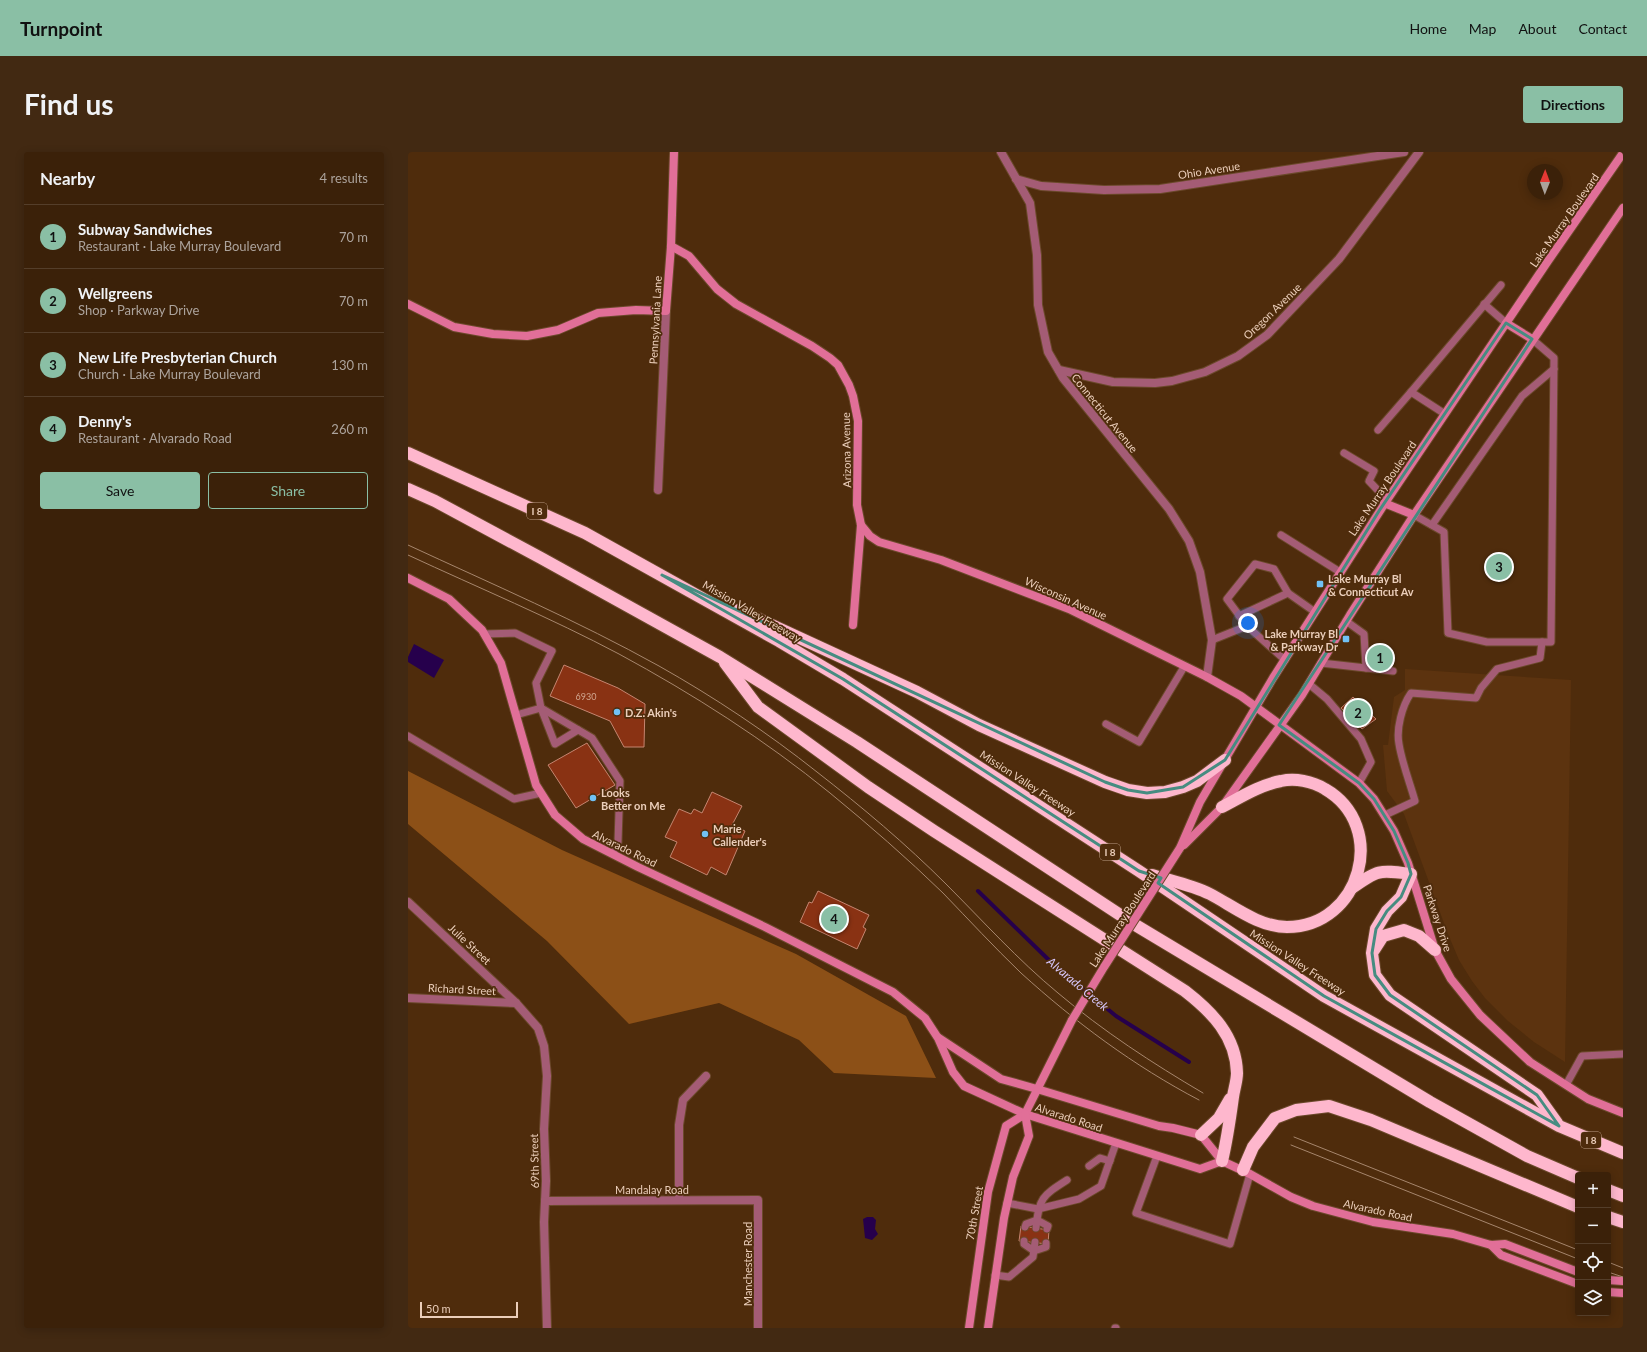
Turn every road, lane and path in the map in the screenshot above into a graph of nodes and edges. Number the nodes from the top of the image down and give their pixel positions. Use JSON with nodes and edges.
{"nodes":[{"id":1,"x":674,"y":152,"type":"edge"},
{"id":2,"x":1001,"y":152,"type":"edge"},
{"id":3,"x":1404,"y":152,"type":"edge"},
{"id":4,"x":1419,"y":152,"type":"edge"},
{"id":5,"x":1623,"y":153,"type":"edge"},
{"id":6,"x":1016,"y":179,"type":"junction"},
{"id":7,"x":1623,"y":208,"type":"edge"},
{"id":8,"x":671,"y":246,"type":"junction"},
{"id":9,"x":1501,"y":285,"type":"dead end"},
{"id":10,"x":408,"y":304,"type":"edge"},
{"id":11,"x":1484,"y":304,"type":"junction"},
{"id":12,"x":666,"y":311,"type":"junction"},
{"id":13,"x":1506,"y":323,"type":"junction"},
{"id":14,"x":1532,"y":340,"type":"junction"},
{"id":15,"x":1554,"y":369,"type":"junction"},
{"id":16,"x":1059,"y":370,"type":"junction"},
{"id":17,"x":1411,"y":392,"type":"junction"},
{"id":18,"x":1445,"y":414,"type":"junction"},
{"id":19,"x":1378,"y":430,"type":"dead end"},
{"id":20,"x":408,"y":453,"type":"edge"},
{"id":21,"x":1344,"y":453,"type":"dead end"},
{"id":22,"x":408,"y":489,"type":"edge"},
{"id":23,"x":658,"y":490,"type":"dead end"},
{"id":24,"x":1385,"y":502,"type":"junction"},
{"id":25,"x":1414,"y":515,"type":"junction"},
{"id":26,"x":861,"y":525,"type":"junction"},
{"id":27,"x":1432,"y":525,"type":"junction"},
{"id":28,"x":1281,"y":535,"type":"dead end"},
{"id":29,"x":1340,"y":572,"type":"junction"},
{"id":30,"x":662,"y":575,"type":"junction"},
{"id":31,"x":408,"y":578,"type":"edge"},
{"id":32,"x":1288,"y":592,"type":"junction"},
{"id":33,"x":1315,"y":612,"type":"junction"},
{"id":34,"x":1239,"y":616,"type":"junction"},
{"id":35,"x":1346,"y":621,"type":"junction"},
{"id":36,"x":853,"y":626,"type":"dead end"},
{"id":37,"x":1247,"y":626,"type":"junction"},
{"id":38,"x":484,"y":634,"type":"junction"},
{"id":39,"x":1212,"y":640,"type":"junction"},
{"id":40,"x":1542,"y":642,"type":"junction"},
{"id":41,"x":720,"y":657,"type":"junction"},
{"id":42,"x":1284,"y":660,"type":"junction"},
{"id":43,"x":1321,"y":663,"type":"junction"},
{"id":44,"x":1184,"y":667,"type":"junction"},
{"id":45,"x":1366,"y":668,"type":"junction"},
{"id":46,"x":1393,"y":671,"type":"dead end"},
{"id":47,"x":1207,"y":677,"type":"junction"},
{"id":48,"x":1309,"y":684,"type":"junction"},
{"id":49,"x":1256,"y":707,"type":"junction"},
{"id":50,"x":541,"y":708,"type":"junction"},
{"id":51,"x":516,"y":715,"type":"junction"},
{"id":52,"x":1106,"y":724,"type":"dead end"},
{"id":53,"x":1279,"y":725,"type":"junction"},
{"id":54,"x":578,"y":730,"type":"junction"},
{"id":55,"x":408,"y":736,"type":"edge"},
{"id":56,"x":1225,"y":760,"type":"junction"},
{"id":57,"x":1359,"y":783,"type":"junction"},
{"id":58,"x":541,"y":793,"type":"junction"},
{"id":59,"x":1222,"y":807,"type":"junction"},
{"id":60,"x":1385,"y":815,"type":"junction"},
{"id":61,"x":1180,"y":848,"type":"junction"},
{"id":62,"x":613,"y":854,"type":"junction"},
{"id":63,"x":1139,"y":871,"type":"junction"},
{"id":64,"x":1412,"y":874,"type":"junction"},
{"id":65,"x":1352,"y":888,"type":"junction"},
{"id":66,"x":408,"y":902,"type":"edge"},
{"id":67,"x":1435,"y":950,"type":"junction"},
{"id":68,"x":1372,"y":953,"type":"junction"},
{"id":69,"x":408,"y":998,"type":"edge"},
{"id":70,"x":516,"y":1003,"type":"junction"},
{"id":71,"x":938,"y":1038,"type":"junction"},
{"id":72,"x":1623,"y":1054,"type":"edge"},
{"id":73,"x":706,"y":1076,"type":"dead end"},
{"id":74,"x":1566,"y":1085,"type":"junction"},
{"id":75,"x":1038,"y":1089,"type":"junction"},
{"id":76,"x":1233,"y":1094,"type":"junction"},
{"id":77,"x":1623,"y":1112,"type":"edge"},
{"id":78,"x":1025,"y":1114,"type":"junction"},
{"id":79,"x":1559,"y":1126,"type":"junction"},
{"id":80,"x":1201,"y":1135,"type":"junction"},
{"id":81,"x":1116,"y":1143,"type":"junction"},
{"id":82,"x":1623,"y":1153,"type":"edge"},
{"id":83,"x":1157,"y":1156,"type":"junction"},
{"id":84,"x":1110,"y":1161,"type":"junction"},
{"id":85,"x":1222,"y":1161,"type":"junction"},
{"id":86,"x":1089,"y":1166,"type":"dead end"},
{"id":87,"x":1246,"y":1172,"type":"junction"},
{"id":88,"x":1575,"y":1177,"type":"edge"},
{"id":89,"x":1067,"y":1180,"type":"dead end"},
{"id":90,"x":1611,"y":1191,"type":"edge"},
{"id":91,"x":1623,"y":1196,"type":"edge"},
{"id":92,"x":679,"y":1200,"type":"junction"},
{"id":93,"x":758,"y":1200,"type":"joint"},
{"id":94,"x":545,"y":1201,"type":"junction"},
{"id":95,"x":1007,"y":1203,"type":"junction"},
{"id":96,"x":1575,"y":1205,"type":"edge"},
{"id":97,"x":1038,"y":1209,"type":"junction"},
{"id":98,"x":1611,"y":1218,"type":"edge"},
{"id":99,"x":1037,"y":1220,"type":"junction"},
{"id":100,"x":1623,"y":1222,"type":"edge"},
{"id":101,"x":1025,"y":1227,"type":"dead end"},
{"id":102,"x":1036,"y":1228,"type":"dead end"},
{"id":103,"x":1048,"y":1229,"type":"dead end"},
{"id":104,"x":1024,"y":1241,"type":"dead end"},
{"id":105,"x":1035,"y":1242,"type":"dead end"},
{"id":106,"x":1046,"y":1243,"type":"dead end"},
{"id":107,"x":1491,"y":1245,"type":"junction"},
{"id":108,"x":1034,"y":1250,"type":"junction"},
{"id":109,"x":1575,"y":1271,"type":"edge"},
{"id":110,"x":995,"y":1275,"type":"junction"},
{"id":111,"x":1611,"y":1280,"type":"edge"},
{"id":112,"x":1623,"y":1280,"type":"edge"},
{"id":113,"x":1575,"y":1283,"type":"edge"},
{"id":114,"x":1611,"y":1292,"type":"edge"},
{"id":115,"x":1623,"y":1293,"type":"edge"},
{"id":116,"x":547,"y":1328,"type":"edge"},
{"id":117,"x":758,"y":1328,"type":"edge"},
{"id":118,"x":969,"y":1328,"type":"edge"},
{"id":119,"x":988,"y":1328,"type":"edge"}],
"edges":[{"from":1,"to":8,"type":"street","name":"Pennsylvania Lane"},
{"from":2,"to":6,"type":"street","name":"Connecticut Avenue"},
{"from":3,"to":6,"type":"street","name":"Ohio Avenue"},
{"from":4,"to":16,"type":"street","name":"Oregon Avenue"},
{"from":5,"to":13,"type":"street","name":"Lake Murray Boulevard"},
{"from":6,"to":16,"type":"street","name":"Connecticut Avenue"},
{"from":7,"to":14,"type":"street","name":"Lake Murray Boulevard"},
{"from":8,"to":12,"type":"street","name":"Pennsylvania Lane"},
{"from":8,"to":26,"type":"street","name":"Arizona Avenue"},
{"from":9,"to":11,"type":"lane"},
{"from":10,"to":12,"type":"street"},
{"from":11,"to":13,"type":"lane"},
{"from":11,"to":17,"type":"lane"},
{"from":12,"to":23,"type":"street","name":"Pennsylvania Lane"},
{"from":13,"to":14,"type":"street"},
{"from":13,"to":18,"type":"street","name":"Lake Murray Boulevard"},
{"from":14,"to":15,"type":"lane"},
{"from":14,"to":25,"type":"street","name":"Lake Murray Boulevard"},
{"from":15,"to":27,"type":"lane"},
{"from":15,"to":40,"type":"lane"},
{"from":16,"to":39,"type":"street","name":"Connecticut Avenue"},
{"from":17,"to":18,"type":"lane"},
{"from":17,"to":19,"type":"lane"},
{"from":18,"to":24,"type":"street","name":"Lake Murray Boulevard"},
{"from":20,"to":30,"type":"highway","name":"Mission Valley Freeway","number":"I 8"},
{"from":21,"to":24,"type":"lane"},
{"from":22,"to":41,"type":"highway"},
{"from":24,"to":25,"type":"street"},
{"from":24,"to":29,"type":"street","name":"Lake Murray Boulevard"},
{"from":25,"to":27,"type":"lane"},
{"from":25,"to":35,"type":"street","name":"Lake Murray Boulevard"},
{"from":26,"to":36,"type":"street","name":"Arizona Avenue"},
{"from":26,"to":44,"type":"street","name":"Wisconsin Avenue"},
{"from":27,"to":40,"type":"lane"},
{"from":28,"to":29,"type":"lane"},
{"from":29,"to":33,"type":"street","name":"Lake Murray Boulevard"},
{"from":30,"to":56,"type":"highway"},
{"from":30,"to":63,"type":"highway","name":"Mission Valley Freeway","number":"I 8"},
{"from":31,"to":38,"type":"street","name":"Alvarado Road"},
{"from":32,"to":33,"type":"lane"},
{"from":32,"to":34,"type":"lane"},
{"from":32,"to":34,"type":"lane"},
{"from":33,"to":42,"type":"street","name":"Lake Murray Boulevard"},
{"from":34,"to":37,"type":"lane"},
{"from":35,"to":43,"type":"street","name":"Lake Murray Boulevard"},
{"from":35,"to":45,"type":"lane"},
{"from":37,"to":39,"type":"lane"},
{"from":37,"to":42,"type":"lane"},
{"from":38,"to":50,"type":"lane"},
{"from":38,"to":51,"type":"street","name":"Alvarado Road"},
{"from":39,"to":47,"type":"street","name":"Connecticut Avenue"},
{"from":40,"to":60,"type":"lane"},
{"from":41,"to":76,"type":"highway"},
{"from":41,"to":88,"type":"highway"},
{"from":42,"to":49,"type":"street","name":"Lake Murray Boulevard"},
{"from":43,"to":45,"type":"lane"},
{"from":43,"to":48,"type":"street","name":"Lake Murray Boulevard"},
{"from":44,"to":47,"type":"street","name":"Wisconsin Avenue"},
{"from":44,"to":52,"type":"lane"},
{"from":45,"to":46,"type":"lane"},
{"from":47,"to":49,"type":"street","name":"Wisconsin Avenue"},
{"from":48,"to":53,"type":"street","name":"Lake Murray Boulevard"},
{"from":48,"to":57,"type":"lane"},
{"from":49,"to":53,"type":"street","name":"Parkway Drive"},
{"from":49,"to":56,"type":"street","name":"Lake Murray Boulevard"},
{"from":50,"to":51,"type":"lane"},
{"from":50,"to":54,"type":"lane"},
{"from":50,"to":54,"type":"lane"},
{"from":51,"to":58,"type":"street","name":"Alvarado Road"},
{"from":53,"to":57,"type":"street","name":"Parkway Drive"},
{"from":53,"to":59,"type":"street","name":"Lake Murray Boulevard"},
{"from":54,"to":62,"type":"lane"},
{"from":55,"to":58,"type":"lane"},
{"from":56,"to":61,"type":"street","name":"Lake Murray Boulevard"},
{"from":57,"to":60,"type":"street","name":"Parkway Drive"},
{"from":58,"to":62,"type":"street","name":"Alvarado Road"},
{"from":59,"to":61,"type":"street","name":"Lake Murray Boulevard"},
{"from":59,"to":65,"type":"highway"},
{"from":60,"to":64,"type":"street","name":"Parkway Drive"},
{"from":61,"to":75,"type":"street","name":"Lake Murray Boulevard","bridge":true},
{"from":62,"to":71,"type":"street","name":"Alvarado Road"},
{"from":63,"to":65,"type":"highway"},
{"from":63,"to":79,"type":"highway","name":"Mission Valley Freeway","number":"I 8"},
{"from":64,"to":65,"type":"highway"},
{"from":64,"to":67,"type":"street","name":"Parkway Drive"},
{"from":64,"to":68,"type":"highway"},
{"from":66,"to":70,"type":"street","name":"Julie Street"},
{"from":67,"to":68,"type":"highway"},
{"from":67,"to":74,"type":"street","name":"Parkway Drive"},
{"from":68,"to":79,"type":"highway"},
{"from":69,"to":70,"type":"street","name":"Richard Street"},
{"from":70,"to":94,"type":"street","name":"69th Street"},
{"from":71,"to":75,"type":"street","name":"Alvarado Road"},
{"from":71,"to":78,"type":"street","name":"Alvarado Road"},
{"from":72,"to":74,"type":"lane"},
{"from":73,"to":92,"type":"street"},
{"from":74,"to":77,"type":"street","name":"Parkway Drive"},
{"from":75,"to":78,"type":"street"},
{"from":75,"to":80,"type":"street","name":"Alvarado Road"},
{"from":76,"to":80,"type":"highway"},
{"from":76,"to":85,"type":"highway"},
{"from":78,"to":81,"type":"street","name":"Alvarado Road"},
{"from":78,"to":95,"type":"street"},
{"from":78,"to":118,"type":"street","name":"70th Street"},
{"from":79,"to":82,"type":"highway","name":"Mission Valley Freeway","number":"I 8"},
{"from":80,"to":85,"type":"street","name":"Alvarado Road"},
{"from":81,"to":83,"type":"street","name":"Alvarado Road"},
{"from":81,"to":84,"type":"lane"},
{"from":83,"to":85,"type":"street","name":"Alvarado Road"},
{"from":83,"to":87,"type":"lane"},
{"from":84,"to":86,"type":"lane"},
{"from":84,"to":97,"type":"lane"},
{"from":85,"to":87,"type":"street","name":"Alvarado Road"},
{"from":87,"to":96,"type":"highway"},
{"from":87,"to":107,"type":"street","name":"Alvarado Road"},
{"from":89,"to":97,"type":"lane"},
{"from":90,"to":91,"type":"highway"},
{"from":92,"to":93,"type":"street","name":"Mandalay Road"},
{"from":92,"to":94,"type":"street","name":"Mandalay Road"},
{"from":93,"to":117,"type":"street","name":"Manchester Road"},
{"from":94,"to":116,"type":"street","name":"69th Street"},
{"from":95,"to":97,"type":"lane"},
{"from":95,"to":110,"type":"street"},
{"from":97,"to":99,"type":"lane"},
{"from":98,"to":100,"type":"highway"},
{"from":99,"to":101,"type":"lane"},
{"from":99,"to":102,"type":"lane"},
{"from":99,"to":103,"type":"lane"},
{"from":104,"to":108,"type":"lane"},
{"from":105,"to":108,"type":"lane"},
{"from":106,"to":108,"type":"lane"},
{"from":107,"to":109,"type":"street","name":"Alvarado Road"},
{"from":107,"to":113,"type":"street","name":"Alvarado Road"},
{"from":108,"to":110,"type":"lane"},
{"from":110,"to":119,"type":"street"},
{"from":111,"to":112,"type":"street"},
{"from":114,"to":115,"type":"street"}]}
